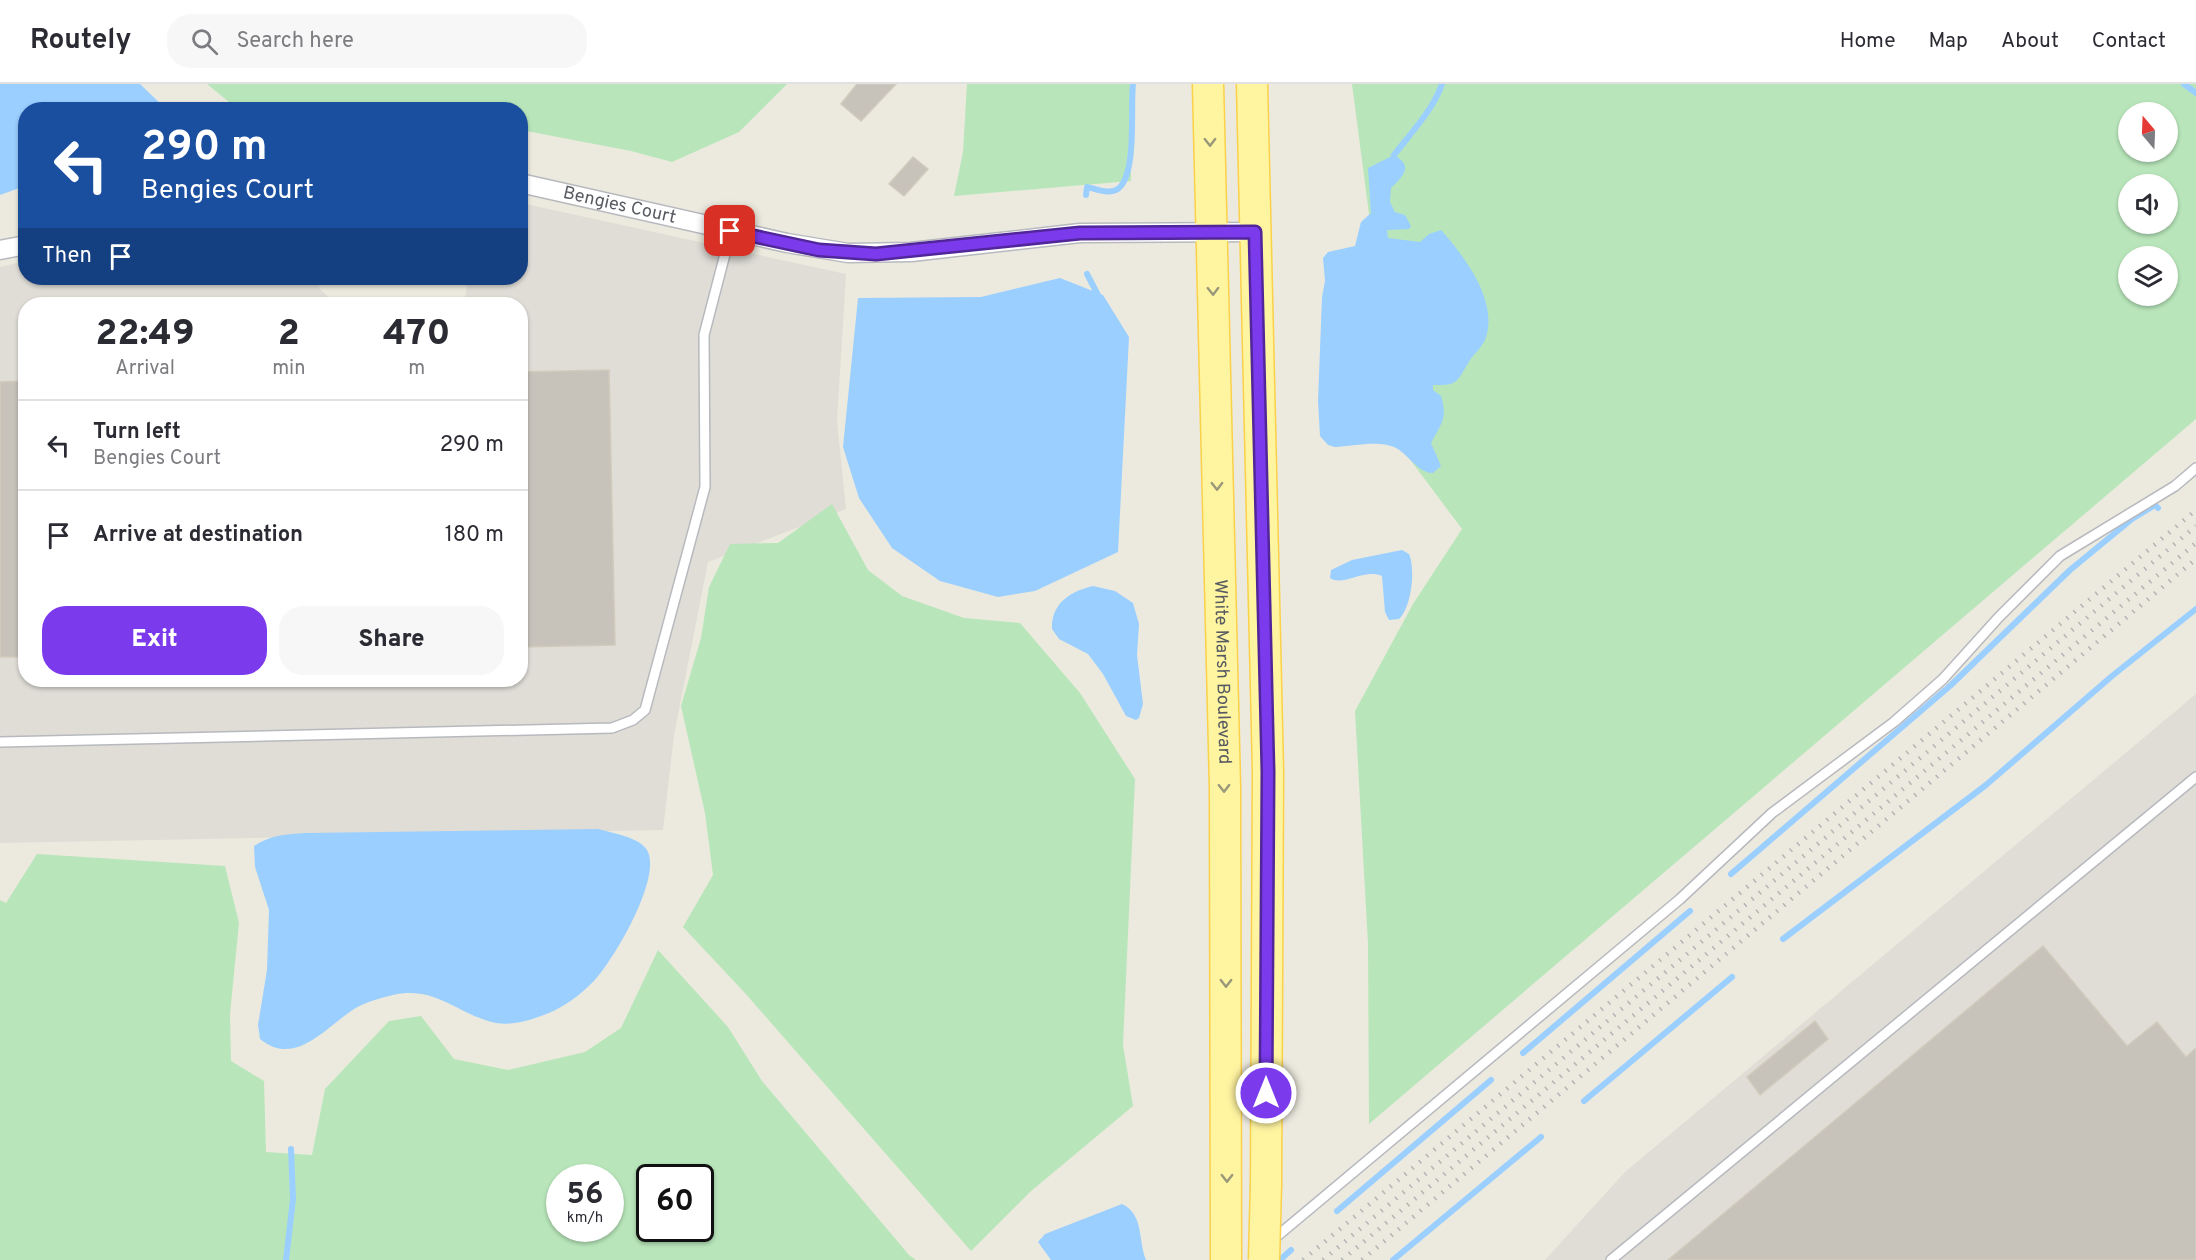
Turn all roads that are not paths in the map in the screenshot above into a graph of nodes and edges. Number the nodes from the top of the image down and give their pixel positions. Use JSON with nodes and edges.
{"nodes":[{"id":1,"x":1208,"y":84,"type":"edge"},
{"id":2,"x":1252,"y":84,"type":"edge"},
{"id":3,"x":528,"y":185,"type":"edge"},
{"id":4,"x":730,"y":231,"type":"junction"},
{"id":5,"x":1255,"y":232,"type":"junction"},
{"id":6,"x":1212,"y":233,"type":"junction"},
{"id":7,"x":18,"y":247,"type":"edge"},
{"id":8,"x":0,"y":250,"type":"edge"},
{"id":9,"x":2196,"y":468,"type":"edge"},
{"id":10,"x":0,"y":742,"type":"edge"},
{"id":11,"x":2196,"y":777,"type":"edge"},
{"id":12,"x":1261,"y":1256,"type":"edge"},
{"id":13,"x":1226,"y":1260,"type":"edge"},
{"id":14,"x":1611,"y":1260,"type":"edge"}],
"edges":[{"from":1,"to":6,"type":"main road","name":"White Marsh Boulevard","one_way":true},
{"from":2,"to":5,"type":"main road"},
{"from":3,"to":4,"type":"street","name":"Bengies Court"},
{"from":4,"to":6,"type":"street","name":"Bengies Court"},
{"from":4,"to":10,"type":"lane"},
{"from":5,"to":6,"type":"street","name":"Bengies Court"},
{"from":5,"to":12,"type":"main road","bridge":true},
{"from":6,"to":13,"type":"main road","name":"White Marsh Boulevard","one_way":true},
{"from":7,"to":8,"type":"street"},
{"from":9,"to":12,"type":"lane"},
{"from":11,"to":14,"type":"lane"}]}
